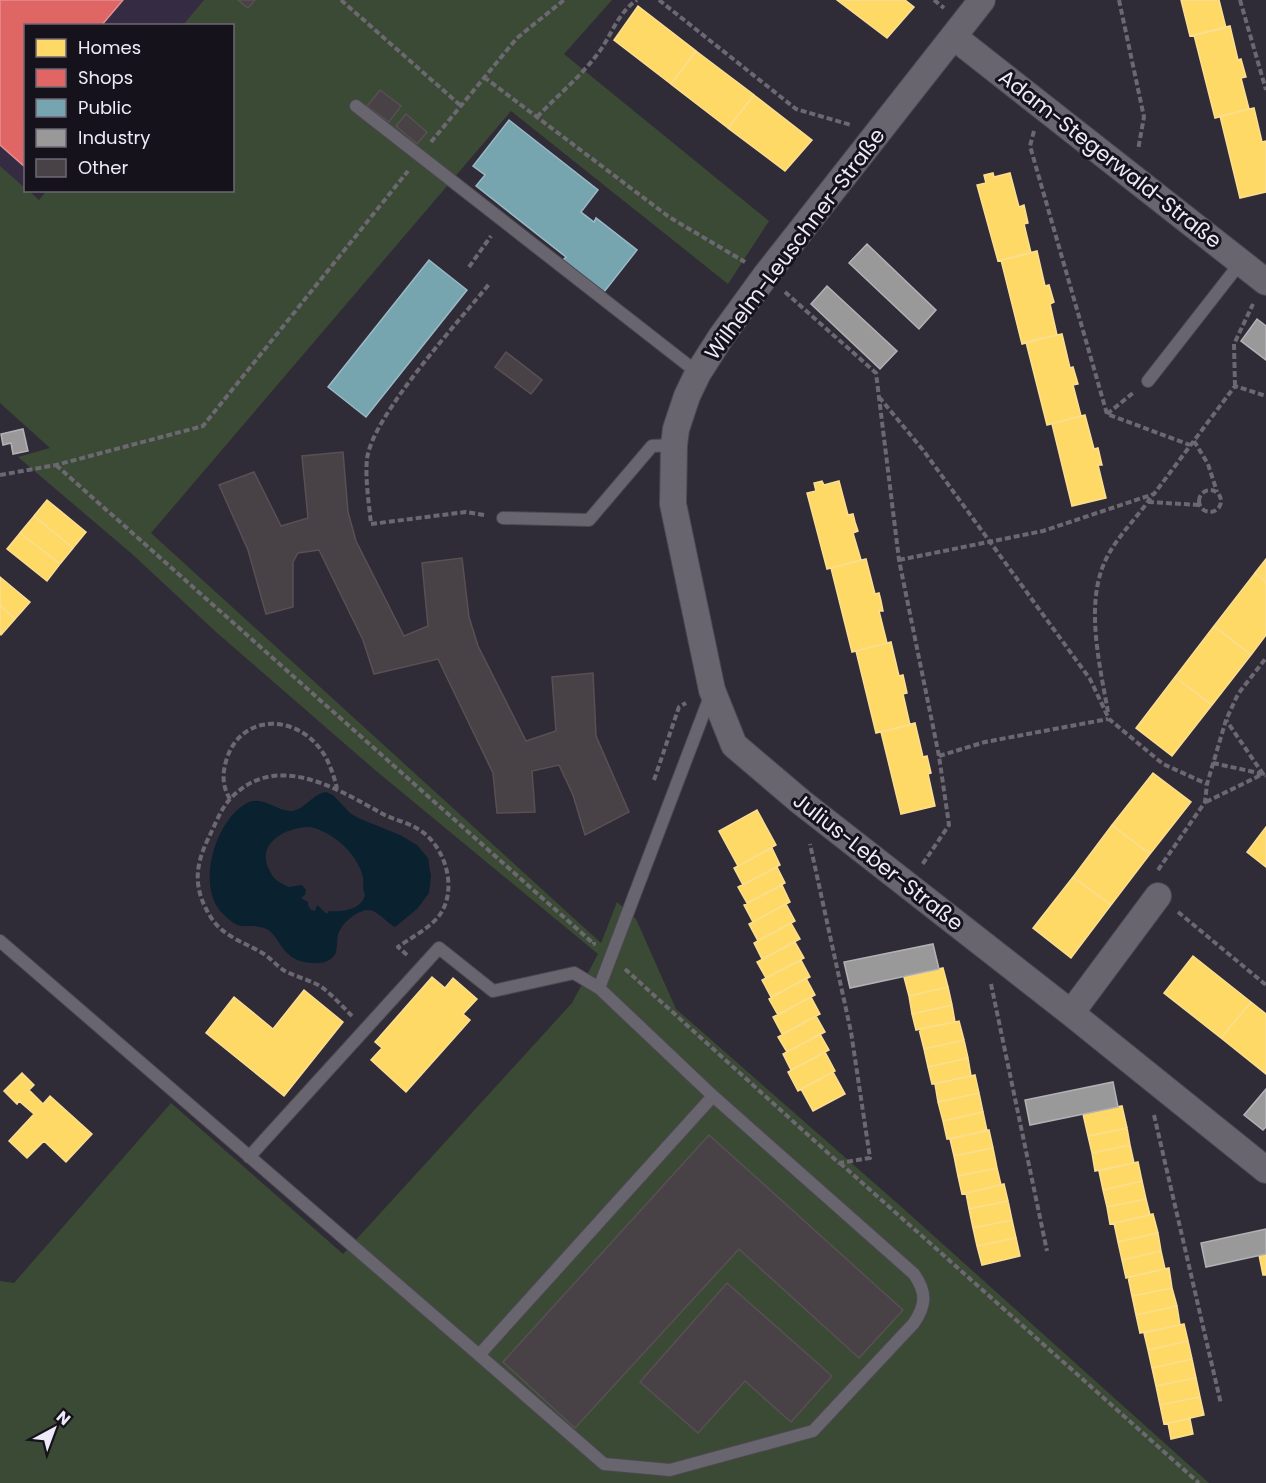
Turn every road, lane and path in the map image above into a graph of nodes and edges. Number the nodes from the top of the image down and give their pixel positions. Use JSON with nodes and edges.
{"nodes":[{"id":1,"x":341,"y":0,"type":"edge"},
{"id":2,"x":564,"y":0,"type":"edge"},
{"id":3,"x":637,"y":0,"type":"edge"},
{"id":4,"x":658,"y":0,"type":"edge"},
{"id":5,"x":982,"y":0,"type":"edge"},
{"id":6,"x":1119,"y":0,"type":"edge"},
{"id":7,"x":1240,"y":0,"type":"edge"},
{"id":8,"x":954,"y":37,"type":"junction"},
{"id":9,"x":484,"y":77,"type":"junction"},
{"id":10,"x":1266,"y":90,"type":"edge"},
{"id":11,"x":460,"y":105,"type":"junction"},
{"id":12,"x":1041,"y":105,"type":"junction"},
{"id":13,"x":356,"y":106,"type":"dead end"},
{"id":14,"x":537,"y":117,"type":"junction"},
{"id":15,"x":878,"y":133,"type":"junction"},
{"id":16,"x":420,"y":155,"type":"junction"},
{"id":17,"x":1133,"y":177,"type":"junction"},
{"id":18,"x":503,"y":220,"type":"junction"},
{"id":19,"x":1241,"y":262,"type":"junction"},
{"id":20,"x":469,"y":267,"type":"dead end"},
{"id":21,"x":766,"y":275,"type":"junction"},
{"id":22,"x":1265,"y":281,"type":"edge"},
{"id":23,"x":490,"y":283,"type":"dead end"},
{"id":24,"x":698,"y":373,"type":"junction"},
{"id":25,"x":1148,"y":381,"type":"joint"},
{"id":26,"x":1235,"y":386,"type":"junction"},
{"id":27,"x":1266,"y":396,"type":"edge"},
{"id":28,"x":879,"y":397,"type":"junction"},
{"id":29,"x":1107,"y":414,"type":"junction"},
{"id":30,"x":1192,"y":443,"type":"junction"},
{"id":31,"x":674,"y":446,"type":"junction"},
{"id":32,"x":56,"y":465,"type":"junction"},
{"id":33,"x":0,"y":475,"type":"edge"},
{"id":34,"x":1218,"y":493,"type":"junction"},
{"id":35,"x":1154,"y":494,"type":"junction"},
{"id":36,"x":1148,"y":502,"type":"junction"},
{"id":37,"x":1200,"y":505,"type":"junction"},
{"id":38,"x":503,"y":518,"type":"joint"},
{"id":39,"x":988,"y":541,"type":"junction"},
{"id":40,"x":899,"y":560,"type":"junction"},
{"id":41,"x":1266,"y":658,"type":"edge"},
{"id":42,"x":712,"y":690,"type":"junction"},
{"id":43,"x":1109,"y":719,"type":"junction"},
{"id":44,"x":1226,"y":720,"type":"junction"},
{"id":45,"x":939,"y":756,"type":"junction"},
{"id":46,"x":1213,"y":763,"type":"junction"},
{"id":47,"x":1264,"y":775,"type":"edge"},
{"id":48,"x":1207,"y":784,"type":"junction"},
{"id":49,"x":337,"y":788,"type":"junction"},
{"id":50,"x":230,"y":799,"type":"junction"},
{"id":51,"x":801,"y":802,"type":"junction"},
{"id":52,"x":1205,"y":802,"type":"junction"},
{"id":53,"x":909,"y":886,"type":"junction"},
{"id":54,"x":1158,"y":896,"type":"junction"},
{"id":55,"x":0,"y":941,"type":"edge"},
{"id":56,"x":594,"y":944,"type":"dead end"},
{"id":57,"x":983,"y":945,"type":"junction"},
{"id":58,"x":610,"y":956,"type":"junction"},
{"id":59,"x":421,"y":969,"type":"junction"},
{"id":60,"x":1266,"y":985,"type":"edge"},
{"id":61,"x":599,"y":988,"type":"junction"},
{"id":62,"x":1071,"y":1013,"type":"junction"},
{"id":63,"x":366,"y":1029,"type":"junction"},
{"id":64,"x":1144,"y":1074,"type":"junction"},
{"id":65,"x":713,"y":1096,"type":"junction"},
{"id":66,"x":249,"y":1157,"type":"junction"},
{"id":67,"x":839,"y":1163,"type":"junction"},
{"id":68,"x":1266,"y":1170,"type":"edge"},
{"id":69,"x":1047,"y":1251,"type":"dead end"},
{"id":70,"x":480,"y":1355,"type":"junction"},
{"id":71,"x":1221,"y":1404,"type":"dead end"},
{"id":72,"x":1198,"y":1483,"type":"edge"}],
"edges":[{"from":1,"to":11,"type":"path"},
{"from":2,"to":9,"type":"path"},
{"from":3,"to":14,"type":"path"},
{"from":4,"to":15,"type":"path"},
{"from":5,"to":8,"type":"street","name":"Wilhelm-Leuschner-Straße"},
{"from":6,"to":17,"type":"path"},
{"from":7,"to":10,"type":"path"},
{"from":8,"to":12,"type":"street","name":"Adam-Stegerwald-Straße"},
{"from":8,"to":15,"type":"street","name":"Wilhelm-Leuschner-Straße"},
{"from":9,"to":11,"type":"path"},
{"from":9,"to":14,"type":"path"},
{"from":11,"to":16,"type":"path"},
{"from":12,"to":17,"type":"street","name":"Adam-Stegerwald-Straße"},
{"from":12,"to":29,"type":"path"},
{"from":13,"to":16,"type":"lane"},
{"from":14,"to":21,"type":"path"},
{"from":15,"to":21,"type":"street","name":"Wilhelm-Leuschner-Straße"},
{"from":16,"to":18,"type":"lane"},
{"from":16,"to":32,"type":"path"},
{"from":17,"to":19,"type":"street","name":"Adam-Stegerwald-Straße"},
{"from":18,"to":20,"type":"path"},
{"from":18,"to":24,"type":"lane"},
{"from":19,"to":22,"type":"street","name":"Adam-Stegerwald-Straße"},
{"from":19,"to":25,"type":"lane"},
{"from":21,"to":24,"type":"street","name":"Wilhelm-Leuschner-Straße"},
{"from":21,"to":28,"type":"path"},
{"from":22,"to":26,"type":"path"},
{"from":23,"to":38,"type":"path"},
{"from":24,"to":31,"type":"street","name":"Wilhelm-Leuschner-Straße"},
{"from":25,"to":29,"type":"path"},
{"from":26,"to":27,"type":"path"},
{"from":26,"to":30,"type":"path"},
{"from":28,"to":39,"type":"path"},
{"from":28,"to":40,"type":"path"},
{"from":29,"to":30,"type":"path"},
{"from":30,"to":34,"type":"path"},
{"from":30,"to":35,"type":"path"},
{"from":31,"to":38,"type":"lane"},
{"from":31,"to":42,"type":"street","name":"Wilhelm-Leuschner-Straße"},
{"from":32,"to":33,"type":"path"},
{"from":32,"to":56,"type":"path"},
{"from":34,"to":37,"type":"path"},
{"from":34,"to":37,"type":"path"},
{"from":35,"to":36,"type":"path"},
{"from":35,"to":39,"type":"path"},
{"from":36,"to":37,"type":"path"},
{"from":36,"to":43,"type":"path"},
{"from":39,"to":40,"type":"path"},
{"from":39,"to":43,"type":"path"},
{"from":40,"to":45,"type":"path"},
{"from":41,"to":44,"type":"path"},
{"from":42,"to":51,"type":"street","name":"Julius-Leber-Straße"},
{"from":42,"to":58,"type":"lane"},
{"from":43,"to":45,"type":"path"},
{"from":43,"to":48,"type":"path"},
{"from":44,"to":46,"type":"path"},
{"from":44,"to":47,"type":"path"},
{"from":45,"to":53,"type":"path"},
{"from":46,"to":47,"type":"path"},
{"from":46,"to":48,"type":"path"},
{"from":47,"to":52,"type":"path"},
{"from":48,"to":52,"type":"path"},
{"from":49,"to":50,"type":"path"},
{"from":49,"to":50,"type":"path"},
{"from":49,"to":59,"type":"path"},
{"from":50,"to":63,"type":"path"},
{"from":51,"to":53,"type":"street","name":"Julius-Leber-Straße"},
{"from":51,"to":67,"type":"path"},
{"from":52,"to":54,"type":"path"},
{"from":53,"to":57,"type":"street","name":"Julius-Leber-Straße"},
{"from":54,"to":60,"type":"path"},
{"from":54,"to":62,"type":"street"},
{"from":55,"to":66,"type":"lane"},
{"from":57,"to":62,"type":"street","name":"Julius-Leber-Straße"},
{"from":57,"to":69,"type":"path"},
{"from":58,"to":61,"type":"lane"},
{"from":58,"to":67,"type":"path"},
{"from":59,"to":61,"type":"lane"},
{"from":59,"to":63,"type":"lane"},
{"from":61,"to":65,"type":"lane"},
{"from":62,"to":64,"type":"street","name":"Julius-Leber-Straße"},
{"from":63,"to":66,"type":"lane"},
{"from":64,"to":68,"type":"street","name":"Julius-Leber-Straße"},
{"from":64,"to":71,"type":"path"},
{"from":65,"to":70,"type":"lane"},
{"from":65,"to":70,"type":"lane"},
{"from":66,"to":70,"type":"lane"},
{"from":67,"to":72,"type":"path"}]}
